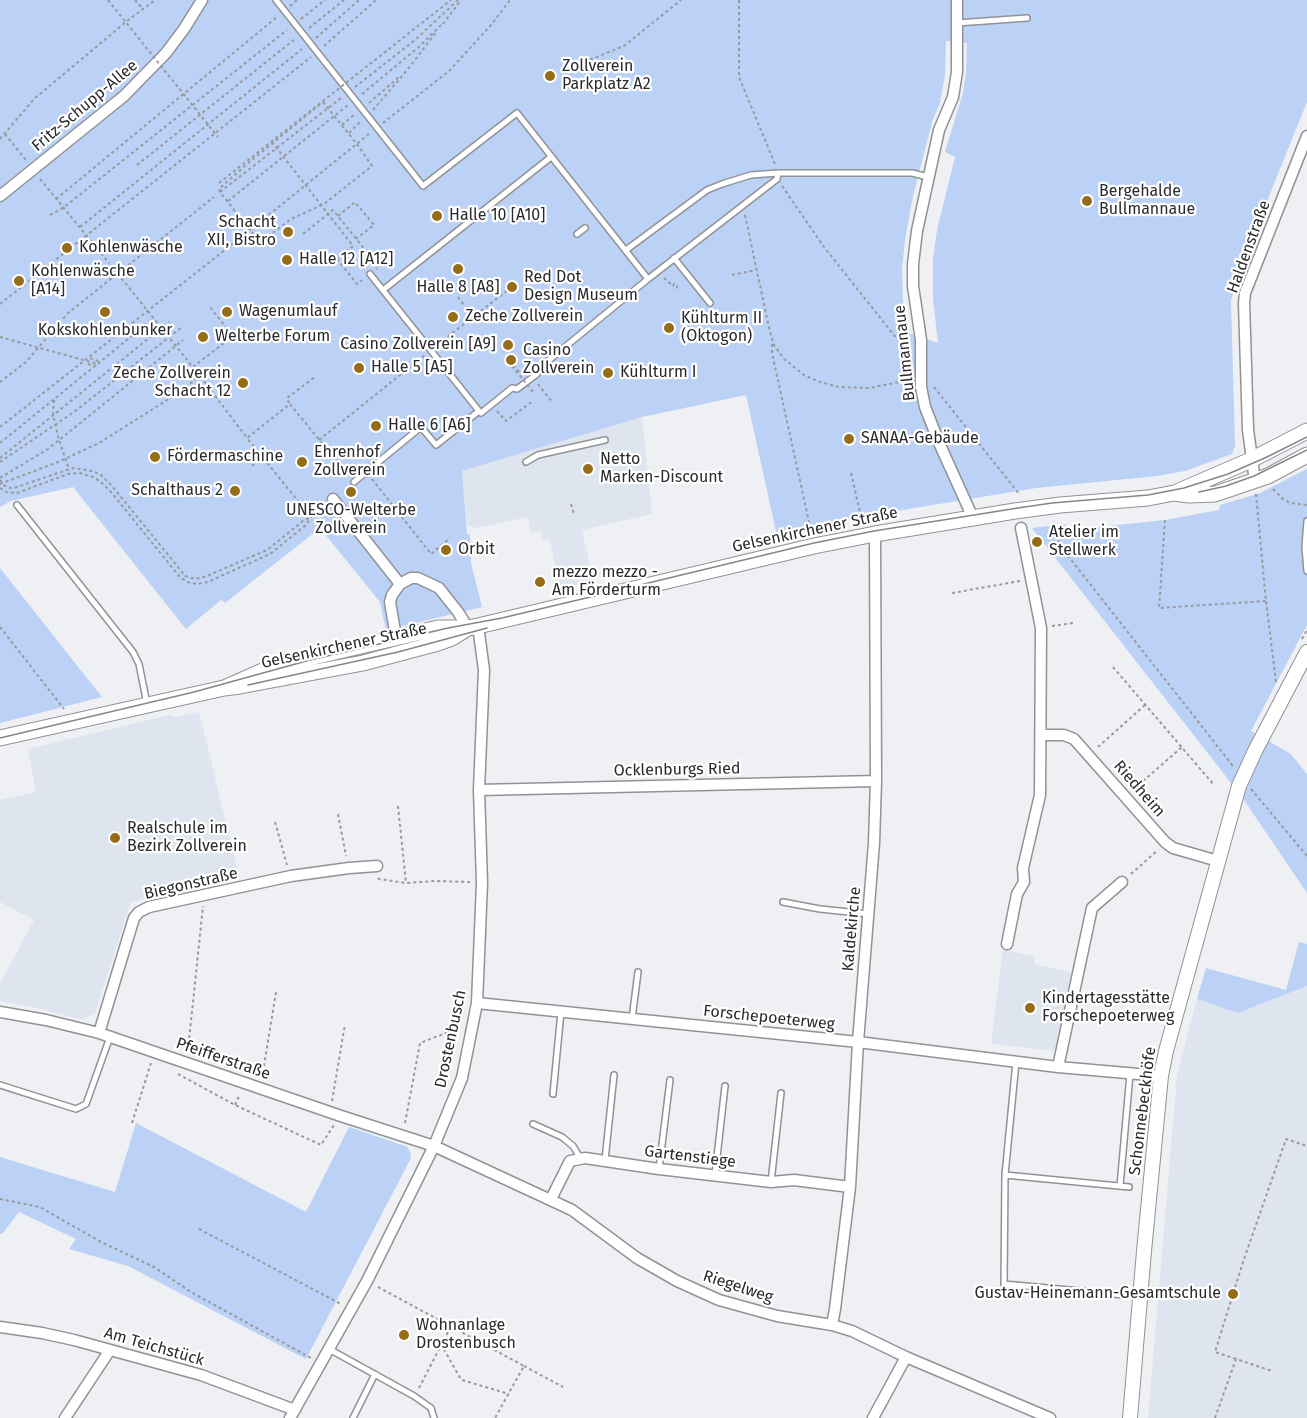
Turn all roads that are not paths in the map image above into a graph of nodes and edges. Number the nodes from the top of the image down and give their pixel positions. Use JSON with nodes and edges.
{"nodes":[{"id":1,"x":202,"y":0,"type":"edge"},
{"id":2,"x":276,"y":0,"type":"edge"},
{"id":3,"x":957,"y":0,"type":"edge"},
{"id":4,"x":1027,"y":18,"type":"dead end"},
{"id":5,"x":957,"y":23,"type":"junction"},
{"id":6,"x":1307,"y":136,"type":"edge"},
{"id":7,"x":551,"y":157,"type":"junction"},
{"id":8,"x":778,"y":172,"type":"junction"},
{"id":9,"x":928,"y":177,"type":"junction"},
{"id":10,"x":0,"y":196,"type":"edge"},
{"id":11,"x":585,"y":228,"type":"dead end"},
{"id":12,"x":577,"y":234,"type":"dead end"},
{"id":13,"x":626,"y":250,"type":"junction"},
{"id":14,"x":674,"y":258,"type":"junction"},
{"id":15,"x":370,"y":274,"type":"road end"},
{"id":16,"x":648,"y":279,"type":"junction"},
{"id":17,"x":383,"y":290,"type":"junction"},
{"id":18,"x":710,"y":303,"type":"dead end"},
{"id":19,"x":479,"y":411,"type":"junction"},
{"id":20,"x":1307,"y":431,"type":"edge"},
{"id":21,"x":605,"y":440,"type":"dead end"},
{"id":22,"x":1307,"y":455,"type":"edge"},
{"id":23,"x":1251,"y":460,"type":"junction"},
{"id":24,"x":526,"y":462,"type":"dead end"},
{"id":25,"x":1255,"y":481,"type":"junction"},
{"id":26,"x":354,"y":482,"type":"road end"},
{"id":27,"x":1174,"y":493,"type":"junction"},
{"id":28,"x":333,"y":499,"type":"dead end"},
{"id":29,"x":17,"y":505,"type":"dead end"},
{"id":30,"x":973,"y":518,"type":"junction"},
{"id":31,"x":1307,"y":521,"type":"edge"},
{"id":32,"x":1021,"y":528,"type":"dead end"},
{"id":33,"x":875,"y":534,"type":"junction"},
{"id":34,"x":1307,"y":571,"type":"edge"},
{"id":35,"x":400,"y":584,"type":"junction"},
{"id":36,"x":473,"y":627,"type":"junction"},
{"id":37,"x":396,"y":637,"type":"junction"},
{"id":38,"x":1307,"y":652,"type":"edge"},
{"id":39,"x":224,"y":688,"type":"junction"},
{"id":40,"x":148,"y":706,"type":"junction"},
{"id":41,"x":1041,"y":735,"type":"junction"},
{"id":42,"x":0,"y":738,"type":"edge"},
{"id":43,"x":876,"y":781,"type":"junction"},
{"id":44,"x":479,"y":790,"type":"junction"},
{"id":45,"x":1218,"y":861,"type":"junction"},
{"id":46,"x":375,"y":866,"type":"road end"},
{"id":47,"x":1122,"y":882,"type":"road end"},
{"id":48,"x":783,"y":902,"type":"dead end"},
{"id":49,"x":868,"y":914,"type":"junction"},
{"id":50,"x":1006,"y":944,"type":"dead end"},
{"id":51,"x":638,"y":972,"type":"dead end"},
{"id":52,"x":477,"y":1003,"type":"junction"},
{"id":53,"x":0,"y":1012,"type":"edge"},
{"id":54,"x":561,"y":1012,"type":"junction"},
{"id":55,"x":632,"y":1019,"type":"junction"},
{"id":56,"x":99,"y":1033,"type":"junction"},
{"id":57,"x":110,"y":1036,"type":"junction"},
{"id":58,"x":858,"y":1042,"type":"junction"},
{"id":59,"x":1017,"y":1062,"type":"junction"},
{"id":60,"x":1058,"y":1067,"type":"junction"},
{"id":61,"x":1130,"y":1073,"type":"junction"},
{"id":62,"x":614,"y":1075,"type":"dead end"},
{"id":63,"x":1161,"y":1076,"type":"junction"},
{"id":64,"x":670,"y":1080,"type":"dead end"},
{"id":65,"x":0,"y":1084,"type":"edge"},
{"id":66,"x":726,"y":1086,"type":"dead end"},
{"id":67,"x":781,"y":1093,"type":"dead end"},
{"id":68,"x":553,"y":1094,"type":"dead end"},
{"id":69,"x":533,"y":1124,"type":"dead end"},
{"id":70,"x":434,"y":1146,"type":"junction"},
{"id":71,"x":581,"y":1159,"type":"junction"},
{"id":72,"x":605,"y":1160,"type":"junction"},
{"id":73,"x":659,"y":1169,"type":"junction"},
{"id":74,"x":715,"y":1175,"type":"junction"},
{"id":75,"x":1005,"y":1175,"type":"junction"},
{"id":76,"x":771,"y":1182,"type":"junction"},
{"id":77,"x":1120,"y":1186,"type":"junction"},
{"id":78,"x":1129,"y":1186,"type":"dead end"},
{"id":79,"x":850,"y":1187,"type":"junction"},
{"id":80,"x":551,"y":1199,"type":"junction"},
{"id":81,"x":1124,"y":1295,"type":"dead end"},
{"id":82,"x":832,"y":1325,"type":"junction"},
{"id":83,"x":0,"y":1327,"type":"edge"},
{"id":84,"x":329,"y":1349,"type":"junction"},
{"id":85,"x":110,"y":1350,"type":"junction"},
{"id":86,"x":906,"y":1357,"type":"junction"},
{"id":87,"x":375,"y":1374,"type":"junction"},
{"id":88,"x":292,"y":1416,"type":"edge"},
{"id":89,"x":65,"y":1418,"type":"edge"},
{"id":90,"x":353,"y":1418,"type":"edge"},
{"id":91,"x":434,"y":1418,"type":"edge"},
{"id":92,"x":873,"y":1418,"type":"edge"},
{"id":93,"x":1050,"y":1418,"type":"edge"},
{"id":94,"x":1130,"y":1418,"type":"edge"}],
"edges":[{"from":1,"to":10,"type":"street","name":"Fritz-Schupp-Allee"},
{"from":2,"to":7,"type":"lane"},
{"from":3,"to":5,"type":"street","name":"Bullmannaue"},
{"from":4,"to":5,"type":"lane"},
{"from":5,"to":9,"type":"street","name":"Bullmannaue"},
{"from":6,"to":23,"type":"street","name":"Haldenstraße"},
{"from":7,"to":13,"type":"lane"},
{"from":7,"to":17,"type":"lane"},
{"from":8,"to":9,"type":"lane"},
{"from":8,"to":13,"type":"lane"},
{"from":8,"to":14,"type":"lane"},
{"from":9,"to":30,"type":"street","name":"Bullmannaue"},
{"from":11,"to":12,"type":"lane"},
{"from":13,"to":16,"type":"lane"},
{"from":14,"to":16,"type":"lane"},
{"from":14,"to":18,"type":"lane"},
{"from":15,"to":17,"type":"lane"},
{"from":16,"to":19,"type":"lane"},
{"from":17,"to":19,"type":"lane"},
{"from":19,"to":26,"type":"lane"},
{"from":20,"to":23,"type":"main road","name":"Gelsenkirchener Straße"},
{"from":21,"to":24,"type":"lane"},
{"from":22,"to":25,"type":"main road","name":"Gelsenkirchener Straße"},
{"from":23,"to":25,"type":"street","name":"Haldenstraße"},
{"from":23,"to":27,"type":"main road","name":"Gelsenkirchener Straße"},
{"from":25,"to":27,"type":"main road","name":"Gelsenkirchener Straße"},
{"from":27,"to":30,"type":"main road","name":"Gelsenkirchener Straße"},
{"from":28,"to":35,"type":"street"},
{"from":29,"to":40,"type":"lane"},
{"from":30,"to":33,"type":"main road","name":"Gelsenkirchener Straße"},
{"from":31,"to":34,"type":"lane"},
{"from":32,"to":41,"type":"street"},
{"from":33,"to":36,"type":"main road","name":"Gelsenkirchener Straße"},
{"from":33,"to":43,"type":"street","name":"Kaldekirche"},
{"from":35,"to":36,"type":"street"},
{"from":35,"to":37,"type":"street","name":"Gelsenkirchener Straße"},
{"from":36,"to":37,"type":"main road","name":"Gelsenkirchener Straße"},
{"from":36,"to":39,"type":"main road","name":"Gelsenkirchener Straße"},
{"from":36,"to":44,"type":"street","name":"Drostenbusch"},
{"from":37,"to":39,"type":"main road","name":"Gelsenkirchener Straße"},
{"from":38,"to":45,"type":"street","name":"Schonnebeckhöfe"},
{"from":39,"to":40,"type":"main road","name":"Gelsenkirchener Straße"},
{"from":40,"to":42,"type":"main road","name":"Gelsenkirchener Straße"},
{"from":41,"to":45,"type":"street","name":"Riedheim"},
{"from":41,"to":50,"type":"street"},
{"from":43,"to":44,"type":"street","name":"Ocklenburgs Ried"},
{"from":43,"to":49,"type":"street","name":"Kaldekirche"},
{"from":44,"to":52,"type":"street","name":"Drostenbusch"},
{"from":45,"to":63,"type":"street","name":"Schonnebeckhöfe"},
{"from":46,"to":56,"type":"street","name":"Biegonstraße"},
{"from":47,"to":60,"type":"street"},
{"from":48,"to":49,"type":"lane"},
{"from":49,"to":58,"type":"street","name":"Kaldekirche"},
{"from":51,"to":55,"type":"lane"},
{"from":52,"to":54,"type":"street","name":"Forschepoeterweg"},
{"from":52,"to":70,"type":"street","name":"Drostenbusch"},
{"from":53,"to":56,"type":"street","name":"Pfeifferstraße"},
{"from":54,"to":55,"type":"street","name":"Forschepoeterweg"},
{"from":54,"to":68,"type":"lane"},
{"from":55,"to":58,"type":"street","name":"Forschepoeterweg"},
{"from":56,"to":57,"type":"street","name":"Pfeifferstraße"},
{"from":57,"to":65,"type":"lane"},
{"from":57,"to":70,"type":"street","name":"Pfeifferstraße"},
{"from":58,"to":59,"type":"street","name":"Forschepoeterweg"},
{"from":58,"to":79,"type":"street","name":"Kaldekirche"},
{"from":59,"to":60,"type":"street","name":"Forschepoeterweg"},
{"from":59,"to":75,"type":"lane"},
{"from":60,"to":61,"type":"street","name":"Forschepoeterweg"},
{"from":61,"to":63,"type":"street","name":"Forschepoeterweg"},
{"from":61,"to":77,"type":"lane"},
{"from":62,"to":72,"type":"lane"},
{"from":63,"to":94,"type":"street","name":"Schonnebeckhöfe"},
{"from":64,"to":73,"type":"lane"},
{"from":66,"to":74,"type":"lane"},
{"from":67,"to":76,"type":"lane"},
{"from":69,"to":71,"type":"lane"},
{"from":70,"to":80,"type":"street","name":"Riegelweg"},
{"from":70,"to":84,"type":"street","name":"Drostenbusch"},
{"from":71,"to":72,"type":"street","name":"Gartenstiege"},
{"from":71,"to":80,"type":"street"},
{"from":72,"to":73,"type":"street","name":"Gartenstiege"},
{"from":73,"to":74,"type":"street","name":"Gartenstiege"},
{"from":74,"to":76,"type":"street","name":"Gartenstiege"},
{"from":75,"to":77,"type":"lane"},
{"from":75,"to":81,"type":"lane"},
{"from":76,"to":79,"type":"street","name":"Gartenstiege"},
{"from":77,"to":78,"type":"lane"},
{"from":79,"to":82,"type":"street","name":"Kaldekirche"},
{"from":80,"to":82,"type":"street","name":"Riegelweg"},
{"from":82,"to":86,"type":"street","name":"Riegelweg"},
{"from":83,"to":85,"type":"street","name":"Am Teichstück"},
{"from":84,"to":87,"type":"lane"},
{"from":84,"to":88,"type":"street","name":"Drostenbusch"},
{"from":85,"to":88,"type":"street","name":"Am Teichstück"},
{"from":85,"to":89,"type":"street"},
{"from":86,"to":92,"type":"street"},
{"from":86,"to":93,"type":"street","name":"Riegelweg"},
{"from":87,"to":90,"type":"lane"},
{"from":87,"to":91,"type":"lane"}]}
